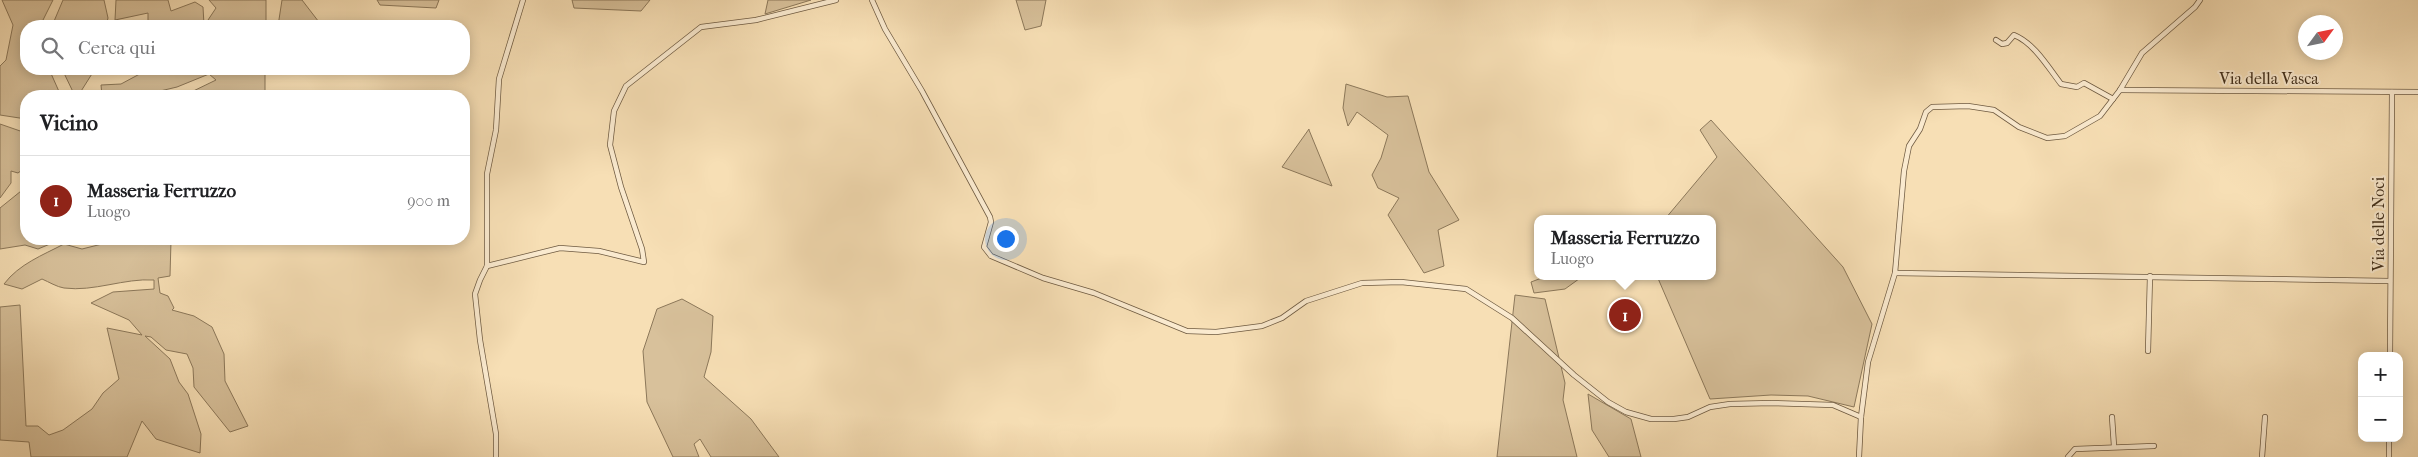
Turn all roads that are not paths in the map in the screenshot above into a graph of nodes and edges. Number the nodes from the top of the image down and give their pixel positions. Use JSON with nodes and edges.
{"nodes":[{"id":1,"x":523,"y":0,"type":"edge"},
{"id":2,"x":836,"y":0,"type":"edge"},
{"id":3,"x":872,"y":0,"type":"edge"},
{"id":4,"x":2200,"y":0,"type":"edge"},
{"id":5,"x":1996,"y":40,"type":"dead end"},
{"id":6,"x":2120,"y":90,"type":"junction"},
{"id":7,"x":2392,"y":92,"type":"junction"},
{"id":8,"x":2418,"y":92,"type":"edge"},
{"id":9,"x":2114,"y":99,"type":"junction"},
{"id":10,"x":488,"y":266,"type":"junction"},
{"id":11,"x":1895,"y":273,"type":"junction"},
{"id":12,"x":2150,"y":276,"type":"junction"},
{"id":13,"x":2390,"y":281,"type":"junction"},
{"id":14,"x":2148,"y":351,"type":"dead end"},
{"id":15,"x":2390,"y":352,"type":"edge"},
{"id":16,"x":1861,"y":417,"type":"junction"},
{"id":17,"x":2112,"y":417,"type":"dead end"},
{"id":18,"x":2266,"y":417,"type":"dead end"},
{"id":19,"x":2389,"y":442,"type":"edge"},
{"id":20,"x":2114,"y":446,"type":"junction"},
{"id":21,"x":2154,"y":446,"type":"dead end"},
{"id":22,"x":496,"y":457,"type":"edge"},
{"id":23,"x":1859,"y":457,"type":"edge"},
{"id":24,"x":2068,"y":457,"type":"edge"},
{"id":25,"x":2262,"y":457,"type":"edge"},
{"id":26,"x":2389,"y":457,"type":"edge"}],
"edges":[{"from":1,"to":10,"type":"street"},
{"from":2,"to":10,"type":"street"},
{"from":3,"to":16,"type":"street"},
{"from":4,"to":6,"type":"street"},
{"from":5,"to":9,"type":"street"},
{"from":6,"to":7,"type":"street","name":"Via della Vasca"},
{"from":6,"to":9,"type":"street"},
{"from":7,"to":8,"type":"street","name":"Via della Vasca"},
{"from":7,"to":13,"type":"street","name":"Via delle Noci"},
{"from":9,"to":11,"type":"street"},
{"from":10,"to":22,"type":"street"},
{"from":11,"to":12,"type":"street"},
{"from":11,"to":16,"type":"street"},
{"from":12,"to":13,"type":"street"},
{"from":12,"to":14,"type":"street"},
{"from":13,"to":15,"type":"street","name":"Via delle Noci"},
{"from":16,"to":23,"type":"street"},
{"from":17,"to":20,"type":"street"},
{"from":18,"to":25,"type":"street"},
{"from":19,"to":26,"type":"street"},
{"from":20,"to":21,"type":"street"},
{"from":20,"to":24,"type":"street"}]}
